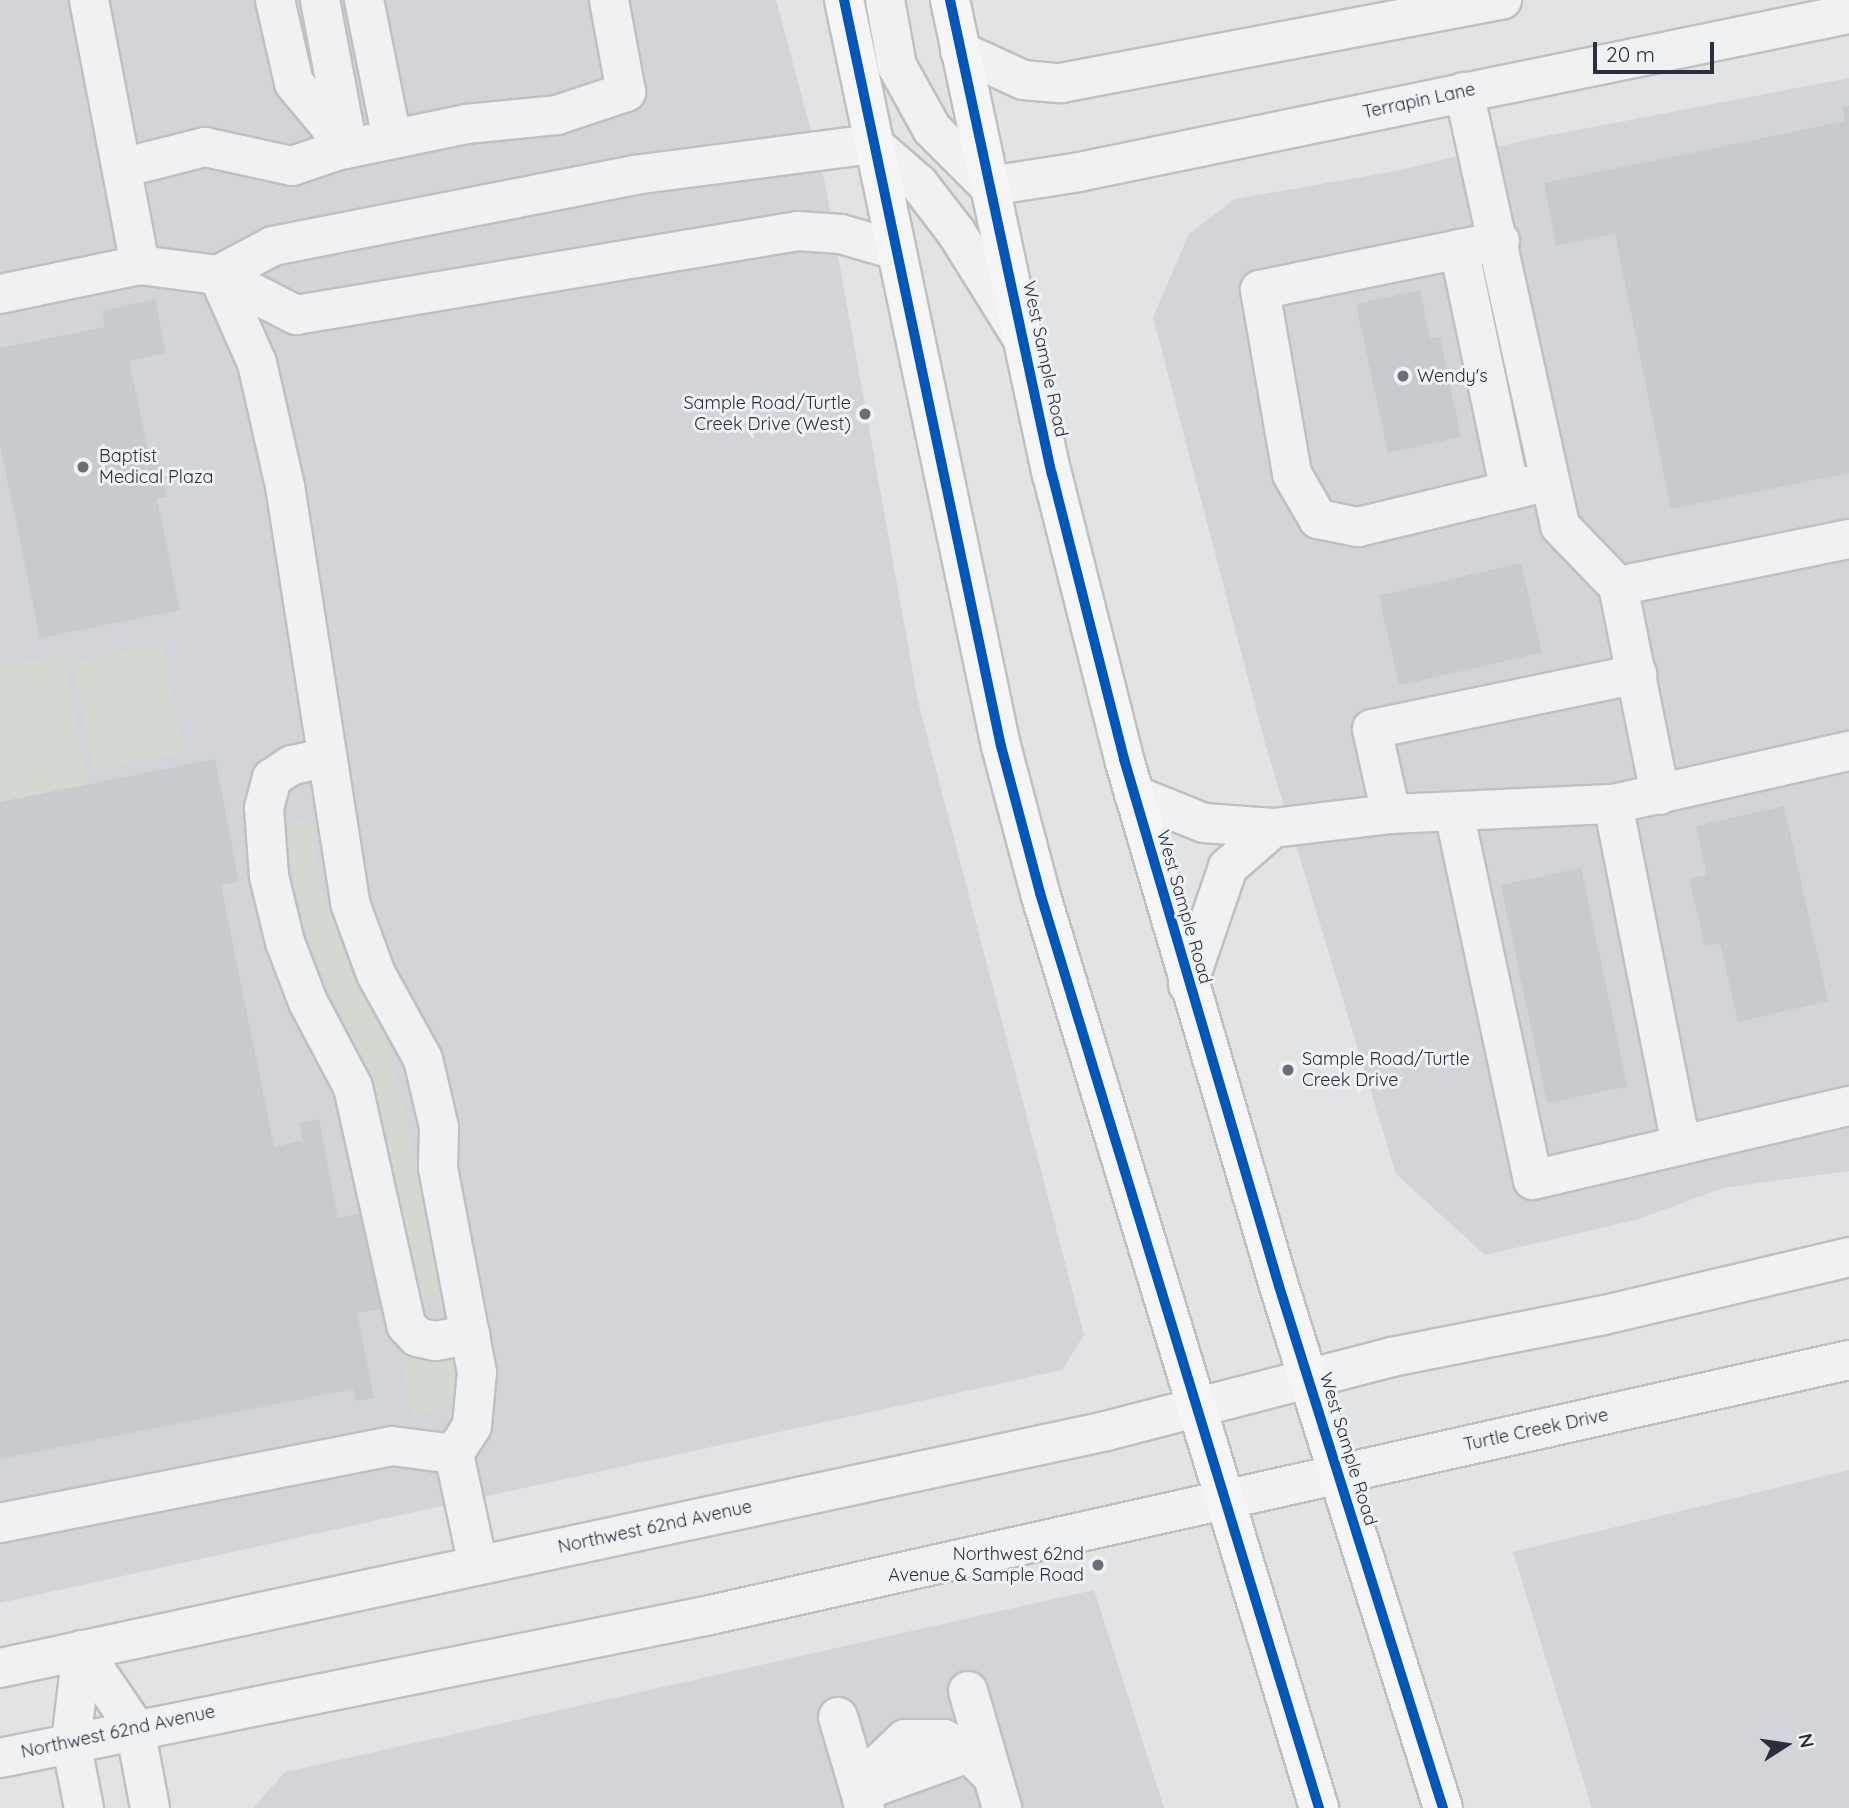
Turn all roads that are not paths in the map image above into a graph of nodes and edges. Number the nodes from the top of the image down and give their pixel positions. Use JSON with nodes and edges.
{"nodes":[{"id":1,"x":89,"y":0,"type":"edge"},
{"id":2,"x":275,"y":0,"type":"edge"},
{"id":3,"x":320,"y":0,"type":"edge"},
{"id":4,"x":345,"y":0,"type":"edge"},
{"id":5,"x":365,"y":0,"type":"edge"},
{"id":6,"x":609,"y":0,"type":"edge"},
{"id":7,"x":844,"y":0,"type":"edge"},
{"id":8,"x":885,"y":0,"type":"edge"},
{"id":9,"x":950,"y":0,"type":"edge"},
{"id":10,"x":1502,"y":0,"type":"edge"},
{"id":11,"x":1849,"y":14,"type":"edge"},
{"id":12,"x":960,"y":51,"type":"junction"},
{"id":13,"x":1464,"y":92,"type":"junction"},
{"id":14,"x":370,"y":144,"type":"junction"},
{"id":15,"x":873,"y":144,"type":"junction"},
{"id":16,"x":122,"y":168,"type":"junction"},
{"id":17,"x":989,"y":186,"type":"junction"},
{"id":18,"x":1500,"y":241,"type":"junction"},
{"id":19,"x":1459,"y":249,"type":"junction"},
{"id":20,"x":895,"y":250,"type":"junction"},
{"id":21,"x":140,"y":265,"type":"junction"},
{"id":22,"x":218,"y":275,"type":"junction"},
{"id":23,"x":0,"y":294,"type":"edge"},
{"id":24,"x":1023,"y":339,"type":"junction"},
{"id":25,"x":1549,"y":481,"type":"junction"},
{"id":26,"x":1510,"y":491,"type":"junction"},
{"id":27,"x":1849,"y":539,"type":"edge"},
{"id":28,"x":1618,"y":586,"type":"junction"},
{"id":29,"x":1637,"y":674,"type":"junction"},
{"id":30,"x":1849,"y":751,"type":"edge"},
{"id":31,"x":325,"y":758,"type":"junction"},
{"id":32,"x":1134,"y":795,"type":"junction"},
{"id":33,"x":1660,"y":795,"type":"junction"},
{"id":34,"x":1613,"y":804,"type":"junction"},
{"id":35,"x":1454,"y":812,"type":"junction"},
{"id":36,"x":1391,"y":814,"type":"junction"},
{"id":37,"x":1273,"y":828,"type":"junction"},
{"id":38,"x":1188,"y":984,"type":"junction"},
{"id":39,"x":1849,"y":1107,"type":"edge"},
{"id":40,"x":1681,"y":1145,"type":"junction"},
{"id":41,"x":1849,"y":1257,"type":"edge"},
{"id":42,"x":470,"y":1335,"type":"junction"},
{"id":43,"x":1849,"y":1360,"type":"edge"},
{"id":44,"x":1308,"y":1379,"type":"junction"},
{"id":45,"x":1195,"y":1408,"type":"junction"},
{"id":46,"x":454,"y":1454,"type":"junction"},
{"id":47,"x":1338,"y":1474,"type":"junction"},
{"id":48,"x":1223,"y":1501,"type":"junction"},
{"id":49,"x":0,"y":1522,"type":"edge"},
{"id":50,"x":478,"y":1565,"type":"junction"},
{"id":51,"x":82,"y":1650,"type":"junction"},
{"id":52,"x":0,"y":1668,"type":"edge"},
{"id":53,"x":968,"y":1691,"type":"dead end"},
{"id":54,"x":838,"y":1717,"type":"dead end"},
{"id":55,"x":135,"y":1728,"type":"junction"},
{"id":56,"x":71,"y":1742,"type":"junction"},
{"id":57,"x":0,"y":1758,"type":"edge"},
{"id":58,"x":988,"y":1779,"type":"edge"},
{"id":59,"x":866,"y":1799,"type":"edge"},
{"id":60,"x":84,"y":1808,"type":"edge"},
{"id":61,"x":150,"y":1808,"type":"edge"},
{"id":62,"x":1319,"y":1808,"type":"edge"},
{"id":63,"x":1443,"y":1808,"type":"edge"}],
"edges":[{"from":1,"to":16,"type":"street"},
{"from":2,"to":14,"type":"street"},
{"from":3,"to":14,"type":"street"},
{"from":4,"to":14,"type":"street"},
{"from":5,"to":14,"type":"street"},
{"from":6,"to":14,"type":"street"},
{"from":7,"to":15,"type":"main road"},
{"from":8,"to":17,"type":"street"},
{"from":9,"to":12,"type":"main road","name":"West Sample Road"},
{"from":10,"to":12,"type":"street"},
{"from":11,"to":13,"type":"street","name":"Terrapin Lane"},
{"from":12,"to":17,"type":"main road","name":"West Sample Road"},
{"from":13,"to":17,"type":"street","name":"Terrapin Lane"},
{"from":13,"to":18,"type":"street"},
{"from":14,"to":16,"type":"street"},
{"from":15,"to":20,"type":"main road"},
{"from":15,"to":22,"type":"street"},
{"from":15,"to":24,"type":"street"},
{"from":16,"to":21,"type":"street"},
{"from":17,"to":24,"type":"main road","name":"West Sample Road"},
{"from":18,"to":19,"type":"street"},
{"from":18,"to":25,"type":"street"},
{"from":19,"to":26,"type":"street"},
{"from":19,"to":26,"type":"street"},
{"from":20,"to":22,"type":"street"},
{"from":20,"to":45,"type":"main road"},
{"from":21,"to":22,"type":"street"},
{"from":21,"to":23,"type":"street"},
{"from":22,"to":31,"type":"street"},
{"from":24,"to":32,"type":"main road","name":"West Sample Road"},
{"from":25,"to":26,"type":"street"},
{"from":25,"to":28,"type":"street"},
{"from":27,"to":28,"type":"street"},
{"from":28,"to":29,"type":"street"},
{"from":29,"to":33,"type":"street"},
{"from":29,"to":36,"type":"street"},
{"from":30,"to":33,"type":"street"},
{"from":31,"to":42,"type":"street"},
{"from":31,"to":42,"type":"street"},
{"from":32,"to":37,"type":"street"},
{"from":32,"to":38,"type":"main road","name":"West Sample Road"},
{"from":33,"to":34,"type":"street"},
{"from":34,"to":35,"type":"street"},
{"from":34,"to":40,"type":"street"},
{"from":35,"to":36,"type":"street"},
{"from":35,"to":40,"type":"street"},
{"from":36,"to":37,"type":"street"},
{"from":37,"to":38,"type":"street"},
{"from":38,"to":44,"type":"main road","name":"West Sample Road"},
{"from":39,"to":40,"type":"street"},
{"from":41,"to":44,"type":"street"},
{"from":42,"to":46,"type":"street"},
{"from":43,"to":47,"type":"street","name":"Turtle Creek Drive"},
{"from":44,"to":45,"type":"street","name":"Northwest 62nd Avenue"},
{"from":44,"to":47,"type":"main road","name":"West Sample Road"},
{"from":45,"to":48,"type":"main road"},
{"from":45,"to":50,"type":"street","name":"Northwest 62nd Avenue"},
{"from":46,"to":49,"type":"street"},
{"from":46,"to":50,"type":"street"},
{"from":47,"to":48,"type":"street","name":"Turtle Creek Drive"},
{"from":47,"to":63,"type":"main road","name":"West Sample Road"},
{"from":48,"to":55,"type":"street","name":"Northwest 62nd Avenue"},
{"from":48,"to":62,"type":"main road"},
{"from":50,"to":51,"type":"street","name":"Northwest 62nd Avenue"},
{"from":51,"to":52,"type":"street","name":"Northwest 62nd Avenue"},
{"from":51,"to":55,"type":"street"},
{"from":51,"to":56,"type":"street"},
{"from":53,"to":58,"type":"street"},
{"from":54,"to":59,"type":"street"},
{"from":55,"to":56,"type":"street","name":"Northwest 62nd Avenue"},
{"from":55,"to":61,"type":"street"},
{"from":56,"to":57,"type":"street","name":"Northwest 62nd Avenue"},
{"from":56,"to":60,"type":"street"},
{"from":58,"to":59,"type":"street"}]}
